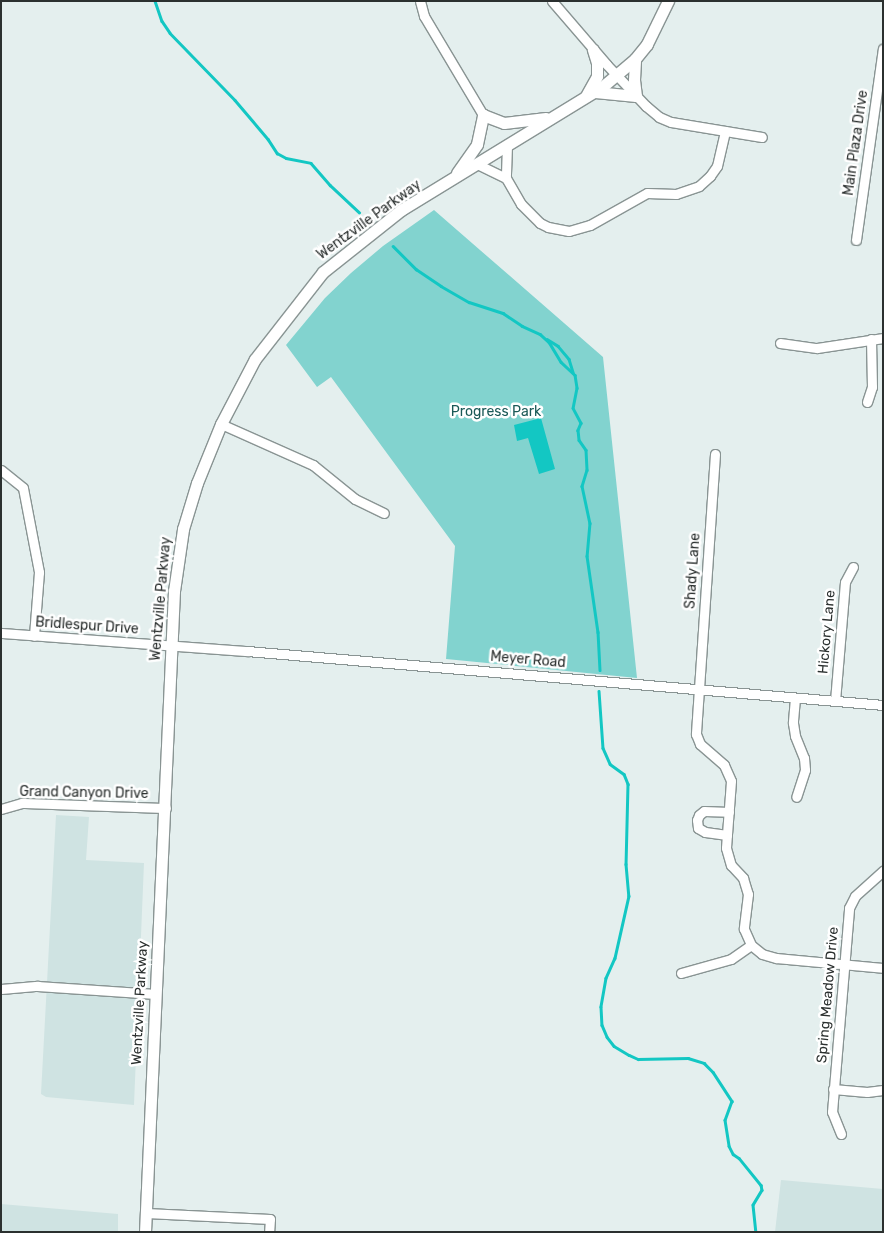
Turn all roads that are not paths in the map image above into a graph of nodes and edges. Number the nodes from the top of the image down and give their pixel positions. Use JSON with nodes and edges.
{"nodes":[{"id":1,"x":420,"y":1,"type":"edge"},
{"id":2,"x":552,"y":1,"type":"edge"},
{"id":3,"x":668,"y":1,"type":"edge"},
{"id":4,"x":883,"y":49,"type":"edge"},
{"id":5,"x":593,"y":50,"type":"junction"},
{"id":6,"x":635,"y":58,"type":"junction"},
{"id":7,"x":616,"y":75,"type":"junction"},
{"id":8,"x":590,"y":94,"type":"junction"},
{"id":9,"x":636,"y":96,"type":"junction"},
{"id":10,"x":483,"y":115,"type":"junction"},
{"id":11,"x":552,"y":117,"type":"junction"},
{"id":12,"x":725,"y":131,"type":"junction"},
{"id":13,"x":762,"y":137,"type":"dead end"},
{"id":14,"x":507,"y":145,"type":"junction"},
{"id":15,"x":476,"y":164,"type":"junction"},
{"id":16,"x":453,"y":178,"type":"junction"},
{"id":17,"x":506,"y":178,"type":"junction"},
{"id":18,"x":856,"y":240,"type":"dead end"},
{"id":19,"x":883,"y":338,"type":"edge"},
{"id":20,"x":872,"y":339,"type":"junction"},
{"id":21,"x":780,"y":343,"type":"dead end"},
{"id":22,"x":867,"y":402,"type":"dead end"},
{"id":23,"x":221,"y":424,"type":"junction"},
{"id":24,"x":715,"y":454,"type":"dead end"},
{"id":25,"x":1,"y":470,"type":"edge"},
{"id":26,"x":384,"y":513,"type":"dead end"},
{"id":27,"x":854,"y":567,"type":"dead end"},
{"id":28,"x":1,"y":633,"type":"edge"},
{"id":29,"x":34,"y":636,"type":"junction"},
{"id":30,"x":170,"y":646,"type":"junction"},
{"id":31,"x":699,"y":689,"type":"junction"},
{"id":32,"x":795,"y":698,"type":"junction"},
{"id":33,"x":835,"y":701,"type":"junction"},
{"id":34,"x":883,"y":705,"type":"edge"},
{"id":35,"x":796,"y":798,"type":"dead end"},
{"id":36,"x":166,"y":808,"type":"junction"},
{"id":37,"x":1,"y":809,"type":"edge"},
{"id":38,"x":729,"y":812,"type":"junction"},
{"id":39,"x":727,"y":835,"type":"junction"},
{"id":40,"x":883,"y":871,"type":"edge"},
{"id":41,"x":751,"y":945,"type":"junction"},
{"id":42,"x":844,"y":964,"type":"junction"},
{"id":43,"x":883,"y":968,"type":"edge"},
{"id":44,"x":681,"y":973,"type":"dead end"},
{"id":45,"x":1,"y":988,"type":"edge"},
{"id":46,"x":155,"y":994,"type":"junction"},
{"id":47,"x":833,"y":1089,"type":"junction"},
{"id":48,"x":883,"y":1090,"type":"edge"},
{"id":49,"x":841,"y":1134,"type":"dead end"},
{"id":50,"x":146,"y":1213,"type":"junction"},
{"id":51,"x":145,"y":1232,"type":"edge"},
{"id":52,"x":269,"y":1232,"type":"edge"}],
"edges":[{"from":1,"to":10,"type":"street"},
{"from":2,"to":5,"type":"street"},
{"from":3,"to":6,"type":"main road","name":"Wentzville Parkway"},
{"from":4,"to":18,"type":"street","name":"Main Plaza Drive"},
{"from":5,"to":7,"type":"street"},
{"from":5,"to":8,"type":"main road"},
{"from":6,"to":7,"type":"main road","name":"Wentzville Parkway"},
{"from":6,"to":9,"type":"main road"},
{"from":7,"to":8,"type":"main road","name":"Wentzville Parkway"},
{"from":7,"to":9,"type":"street"},
{"from":8,"to":9,"type":"main road"},
{"from":8,"to":11,"type":"main road","name":"Wentzville Parkway"},
{"from":9,"to":12,"type":"street"},
{"from":10,"to":11,"type":"main road"},
{"from":10,"to":16,"type":"main road"},
{"from":11,"to":14,"type":"main road","name":"Wentzville Parkway"},
{"from":12,"to":13,"type":"street"},
{"from":12,"to":17,"type":"street"},
{"from":14,"to":15,"type":"main road","name":"Wentzville Parkway"},
{"from":14,"to":17,"type":"street"},
{"from":15,"to":16,"type":"main road","name":"Wentzville Parkway"},
{"from":15,"to":17,"type":"street"},
{"from":16,"to":23,"type":"main road","name":"Wentzville Parkway"},
{"from":19,"to":20,"type":"street"},
{"from":20,"to":21,"type":"street"},
{"from":20,"to":22,"type":"street"},
{"from":23,"to":26,"type":"street"},
{"from":23,"to":30,"type":"main road","name":"Wentzville Parkway"},
{"from":24,"to":31,"type":"street","name":"Shady Lane"},
{"from":25,"to":29,"type":"street"},
{"from":27,"to":33,"type":"street","name":"Hickory Lane"},
{"from":28,"to":29,"type":"street","name":"Bridlespur Drive"},
{"from":29,"to":30,"type":"street","name":"Bridlespur Drive"},
{"from":30,"to":31,"type":"street","name":"Meyer Road"},
{"from":30,"to":36,"type":"main road","name":"Wentzville Parkway"},
{"from":31,"to":32,"type":"street","name":"Meyer Road"},
{"from":31,"to":38,"type":"street","name":"Shady Lane"},
{"from":32,"to":33,"type":"street","name":"Meyer Road"},
{"from":32,"to":35,"type":"street"},
{"from":33,"to":34,"type":"street","name":"Meyer Road"},
{"from":36,"to":37,"type":"street","name":"Grand Canyon Drive"},
{"from":36,"to":46,"type":"main road","name":"Wentzville Parkway"},
{"from":38,"to":39,"type":"street","name":"Shady Lane"},
{"from":38,"to":39,"type":"street"},
{"from":39,"to":41,"type":"street","name":"Shady Lane"},
{"from":40,"to":42,"type":"street","name":"Spring Meadow Drive"},
{"from":41,"to":42,"type":"street"},
{"from":41,"to":44,"type":"street"},
{"from":42,"to":43,"type":"street"},
{"from":42,"to":47,"type":"street","name":"Spring Meadow Drive"},
{"from":45,"to":46,"type":"street"},
{"from":46,"to":50,"type":"main road","name":"Wentzville Parkway"},
{"from":47,"to":48,"type":"street"},
{"from":47,"to":49,"type":"street","name":"Spring Meadow Drive"},
{"from":50,"to":51,"type":"main road","name":"Wentzville Parkway"},
{"from":50,"to":52,"type":"street"}]}
